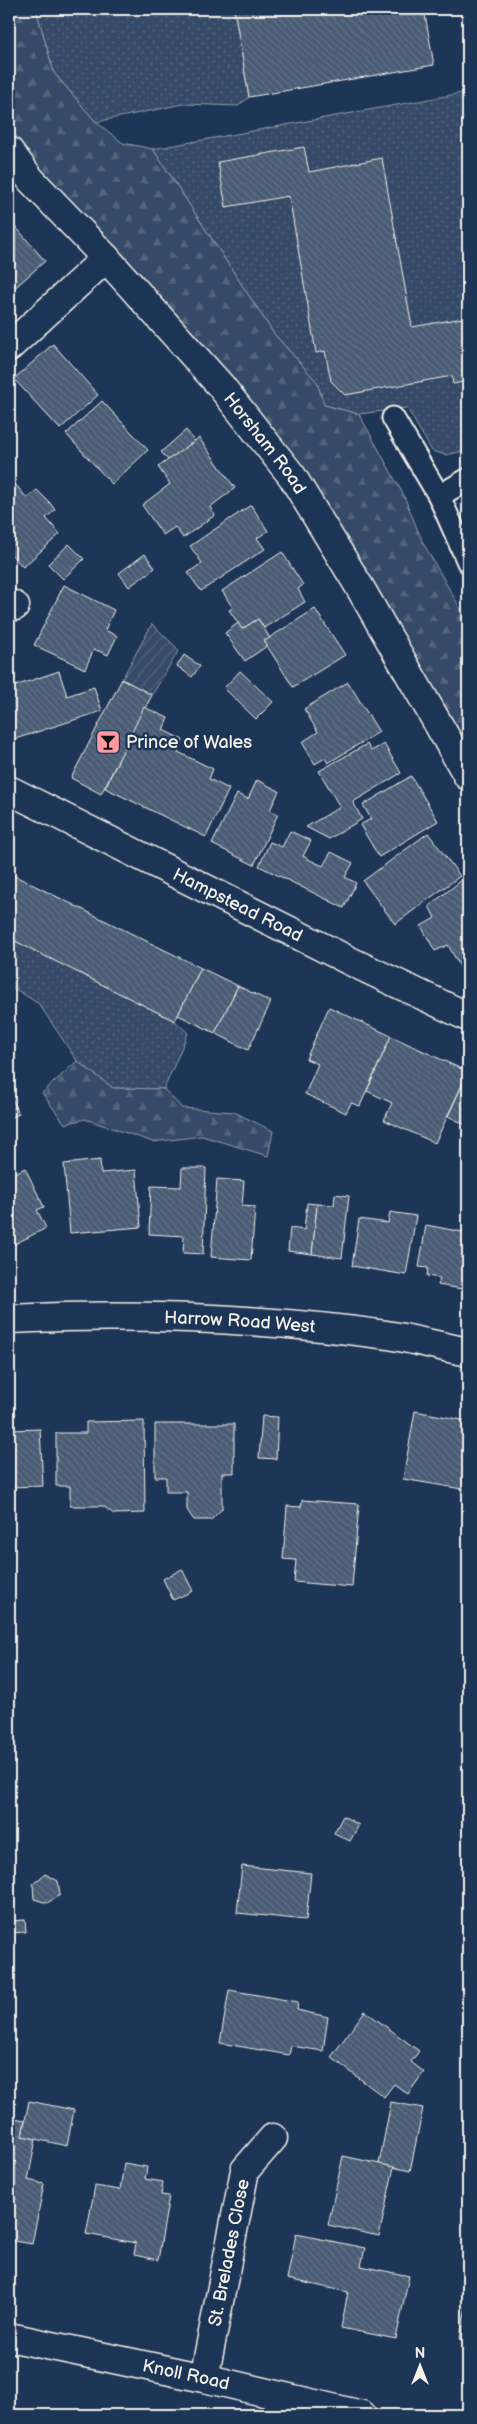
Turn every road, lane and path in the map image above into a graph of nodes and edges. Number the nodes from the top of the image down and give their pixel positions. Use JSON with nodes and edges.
{"nodes":[{"id":1,"x":9,"y":151,"type":"edge"},
{"id":2,"x":106,"y":258,"type":"junction"},
{"id":3,"x":9,"y":347,"type":"edge"},
{"id":4,"x":393,"y":418,"type":"dead end"},
{"id":5,"x":468,"y":479,"type":"edge"},
{"id":6,"x":439,"y":496,"type":"junction"},
{"id":7,"x":468,"y":562,"type":"edge"},
{"id":8,"x":468,"y":776,"type":"edge"},
{"id":9,"x":9,"y":790,"type":"edge"},
{"id":10,"x":468,"y":1017,"type":"edge"},
{"id":11,"x":9,"y":1319,"type":"edge"},
{"id":12,"x":468,"y":1352,"type":"edge"},
{"id":13,"x":273,"y":2138,"type":"dead end"},
{"id":14,"x":9,"y":2337,"type":"edge"},
{"id":15,"x":204,"y":2378,"type":"junction"},
{"id":16,"x":362,"y":2415,"type":"edge"}],
"edges":[{"from":1,"to":2,"type":"street","name":"Horsham Road"},
{"from":2,"to":3,"type":"street"},
{"from":2,"to":8,"type":"street","name":"Horsham Road"},
{"from":4,"to":6,"type":"lane"},
{"from":5,"to":6,"type":"lane"},
{"from":6,"to":7,"type":"lane"},
{"from":9,"to":10,"type":"street","name":"Hampstead Road"},
{"from":11,"to":12,"type":"street","name":"Harrow Road West"},
{"from":13,"to":15,"type":"street","name":"St. Brelades Close"},
{"from":14,"to":15,"type":"street","name":"Knoll Road"},
{"from":15,"to":16,"type":"street","name":"Knoll Road"}]}
